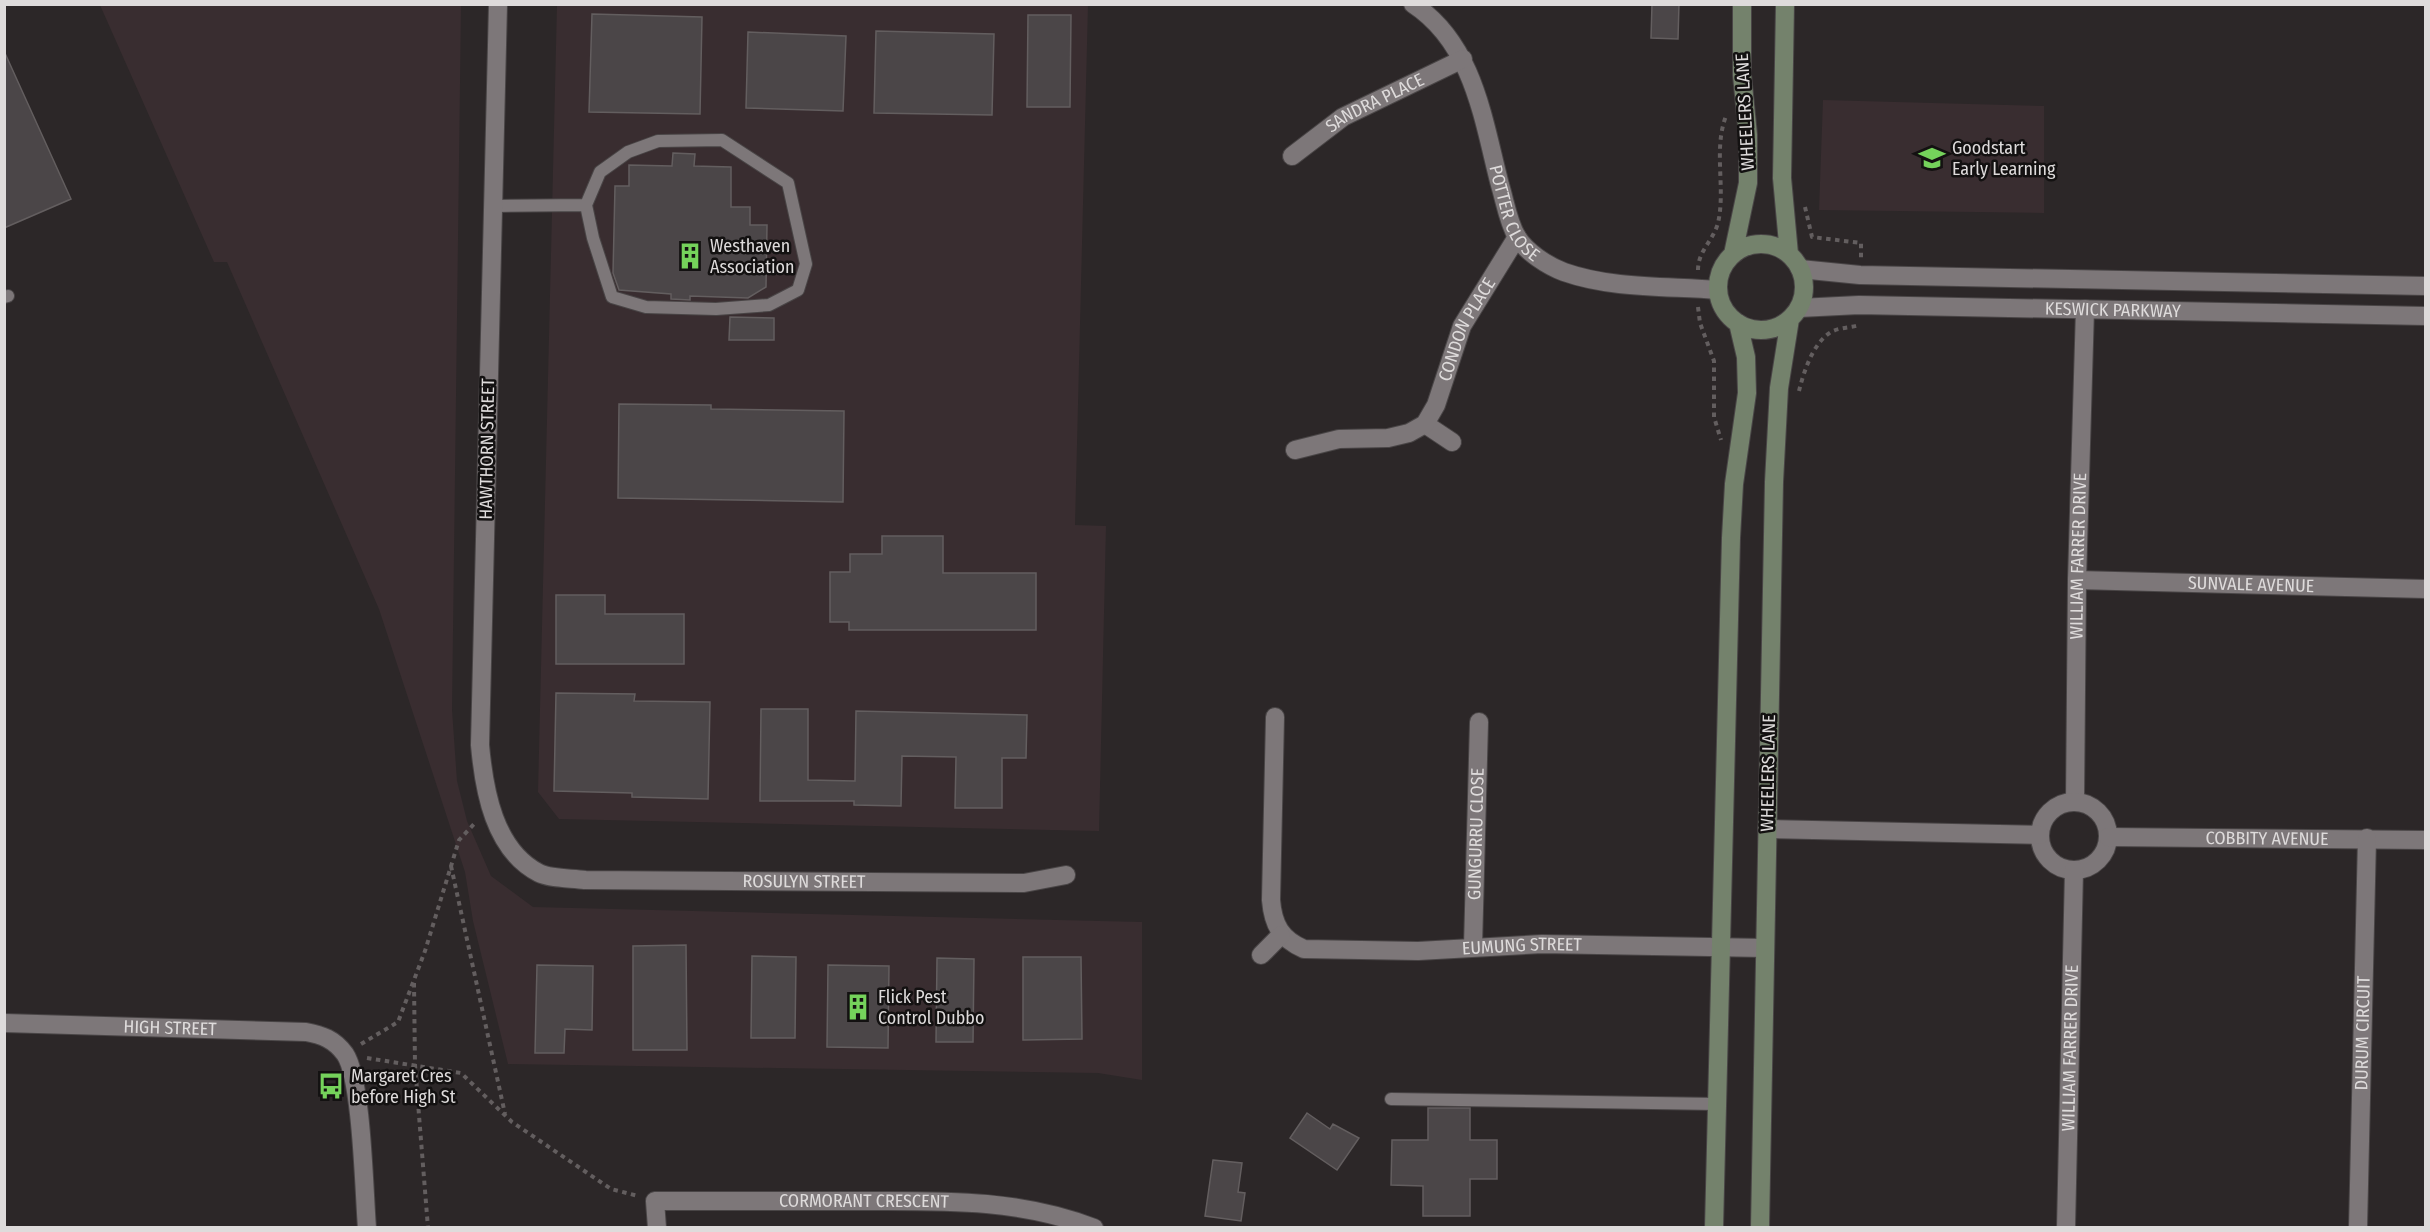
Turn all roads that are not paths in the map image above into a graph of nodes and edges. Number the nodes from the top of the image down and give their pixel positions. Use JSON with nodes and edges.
{"nodes":[{"id":1,"x":498,"y":4,"type":"edge"},
{"id":2,"x":1413,"y":4,"type":"edge"},
{"id":3,"x":1742,"y":4,"type":"edge"},
{"id":4,"x":1785,"y":4,"type":"edge"},
{"id":5,"x":1463,"y":59,"type":"junction"},
{"id":6,"x":1292,"y":156,"type":"dead end"},
{"id":7,"x":586,"y":205,"type":"junction"},
{"id":8,"x":493,"y":206,"type":"junction"},
{"id":9,"x":1517,"y":237,"type":"junction"},
{"id":10,"x":1733,"y":254,"type":"junction"},
{"id":11,"x":1789,"y":254,"type":"junction"},
{"id":12,"x":1800,"y":269,"type":"junction"},
{"id":13,"x":2426,"y":286,"type":"edge"},
{"id":14,"x":1718,"y":290,"type":"junction"},
{"id":15,"x":2085,"y":309,"type":"junction"},
{"id":16,"x":1795,"y":313,"type":"junction"},
{"id":17,"x":2426,"y":316,"type":"edge"},
{"id":18,"x":1738,"y":323,"type":"junction"},
{"id":19,"x":1425,"y":424,"type":"junction"},
{"id":20,"x":1452,"y":442,"type":"dead end"},
{"id":21,"x":1294,"y":450,"type":"dead end"},
{"id":22,"x":2077,"y":580,"type":"junction"},
{"id":23,"x":2426,"y":589,"type":"edge"},
{"id":24,"x":1275,"y":717,"type":"dead end"},
{"id":25,"x":1479,"y":722,"type":"dead end"},
{"id":26,"x":2075,"y":802,"type":"junction"},
{"id":27,"x":1767,"y":829,"type":"junction"},
{"id":28,"x":2040,"y":835,"type":"junction"},
{"id":29,"x":2108,"y":837,"type":"junction"},
{"id":30,"x":2367,"y":838,"type":"junction"},
{"id":31,"x":2426,"y":840,"type":"edge"},
{"id":32,"x":2074,"y":870,"type":"junction"},
{"id":33,"x":540,"y":874,"type":"joint"},
{"id":34,"x":1066,"y":875,"type":"dead end"},
{"id":35,"x":1281,"y":934,"type":"junction"},
{"id":36,"x":1473,"y":946,"type":"junction"},
{"id":37,"x":1721,"y":947,"type":"junction"},
{"id":38,"x":1765,"y":948,"type":"junction"},
{"id":39,"x":1261,"y":955,"type":"dead end"},
{"id":40,"x":4,"y":1023,"type":"edge"},
{"id":41,"x":1391,"y":1099,"type":"dead end"},
{"id":42,"x":1717,"y":1104,"type":"junction"},
{"id":43,"x":367,"y":1227,"type":"edge"},
{"id":44,"x":657,"y":1227,"type":"edge"},
{"id":45,"x":1094,"y":1227,"type":"edge"},
{"id":46,"x":1714,"y":1227,"type":"edge"},
{"id":47,"x":1760,"y":1227,"type":"edge"},
{"id":48,"x":2066,"y":1227,"type":"edge"},
{"id":49,"x":2358,"y":1227,"type":"edge"}],
"edges":[{"from":1,"to":8,"type":"street","name":"HAWTHORN STREET"},
{"from":2,"to":5,"type":"street","name":"POTTER CLOSE"},
{"from":3,"to":10,"type":"main road","name":"WHEELERS LANE"},
{"from":4,"to":11,"type":"main road","name":"WHEELERS LANE"},
{"from":5,"to":6,"type":"street","name":"SANDRA PLACE"},
{"from":5,"to":9,"type":"street","name":"POTTER CLOSE"},
{"from":7,"to":7,"type":"lane"},
{"from":7,"to":8,"type":"lane"},
{"from":8,"to":33,"type":"street","name":"HAWTHORN STREET"},
{"from":9,"to":14,"type":"street","name":"POTTER CLOSE"},
{"from":9,"to":19,"type":"street","name":"CONDON PLACE"},
{"from":10,"to":11,"type":"main road"},
{"from":10,"to":14,"type":"main road"},
{"from":11,"to":12,"type":"main road"},
{"from":12,"to":13,"type":"street","name":"KESWICK PARKWAY"},
{"from":12,"to":16,"type":"main road"},
{"from":14,"to":18,"type":"main road"},
{"from":15,"to":16,"type":"street","name":"KESWICK PARKWAY"},
{"from":15,"to":17,"type":"street","name":"KESWICK PARKWAY"},
{"from":15,"to":22,"type":"street","name":"WILLIAM FARRER DRIVE"},
{"from":16,"to":18,"type":"main road"},
{"from":16,"to":27,"type":"main road","name":"WHEELERS LANE"},
{"from":18,"to":37,"type":"main road"},
{"from":19,"to":20,"type":"street"},
{"from":19,"to":21,"type":"street"},
{"from":22,"to":23,"type":"street","name":"SUNVALE AVENUE"},
{"from":22,"to":26,"type":"street","name":"WILLIAM FARRER DRIVE"},
{"from":24,"to":35,"type":"street"},
{"from":25,"to":36,"type":"street","name":"GUNGURRU CLOSE"},
{"from":26,"to":28,"type":"street"},
{"from":26,"to":29,"type":"street"},
{"from":27,"to":28,"type":"street"},
{"from":27,"to":38,"type":"main road","name":"WHEELERS LANE"},
{"from":28,"to":32,"type":"street"},
{"from":29,"to":30,"type":"street","name":"COBBITY AVENUE"},
{"from":29,"to":32,"type":"street"},
{"from":30,"to":31,"type":"street","name":"COBBITY AVENUE"},
{"from":30,"to":49,"type":"street","name":"DURUM CIRCUIT"},
{"from":32,"to":48,"type":"street","name":"WILLIAM FARRER DRIVE"},
{"from":33,"to":34,"type":"street","name":"ROSULYN STREET"},
{"from":35,"to":36,"type":"street","name":"EUMUNG STREET"},
{"from":35,"to":39,"type":"street"},
{"from":36,"to":37,"type":"street","name":"EUMUNG STREET"},
{"from":37,"to":38,"type":"street","name":"EUMUNG STREET"},
{"from":37,"to":42,"type":"main road"},
{"from":38,"to":47,"type":"main road","name":"WHEELERS LANE"},
{"from":40,"to":43,"type":"street","name":"HIGH STREET"},
{"from":41,"to":42,"type":"lane"},
{"from":42,"to":46,"type":"main road"},
{"from":44,"to":45,"type":"street","name":"CORMORANT CRESCENT"}]}
